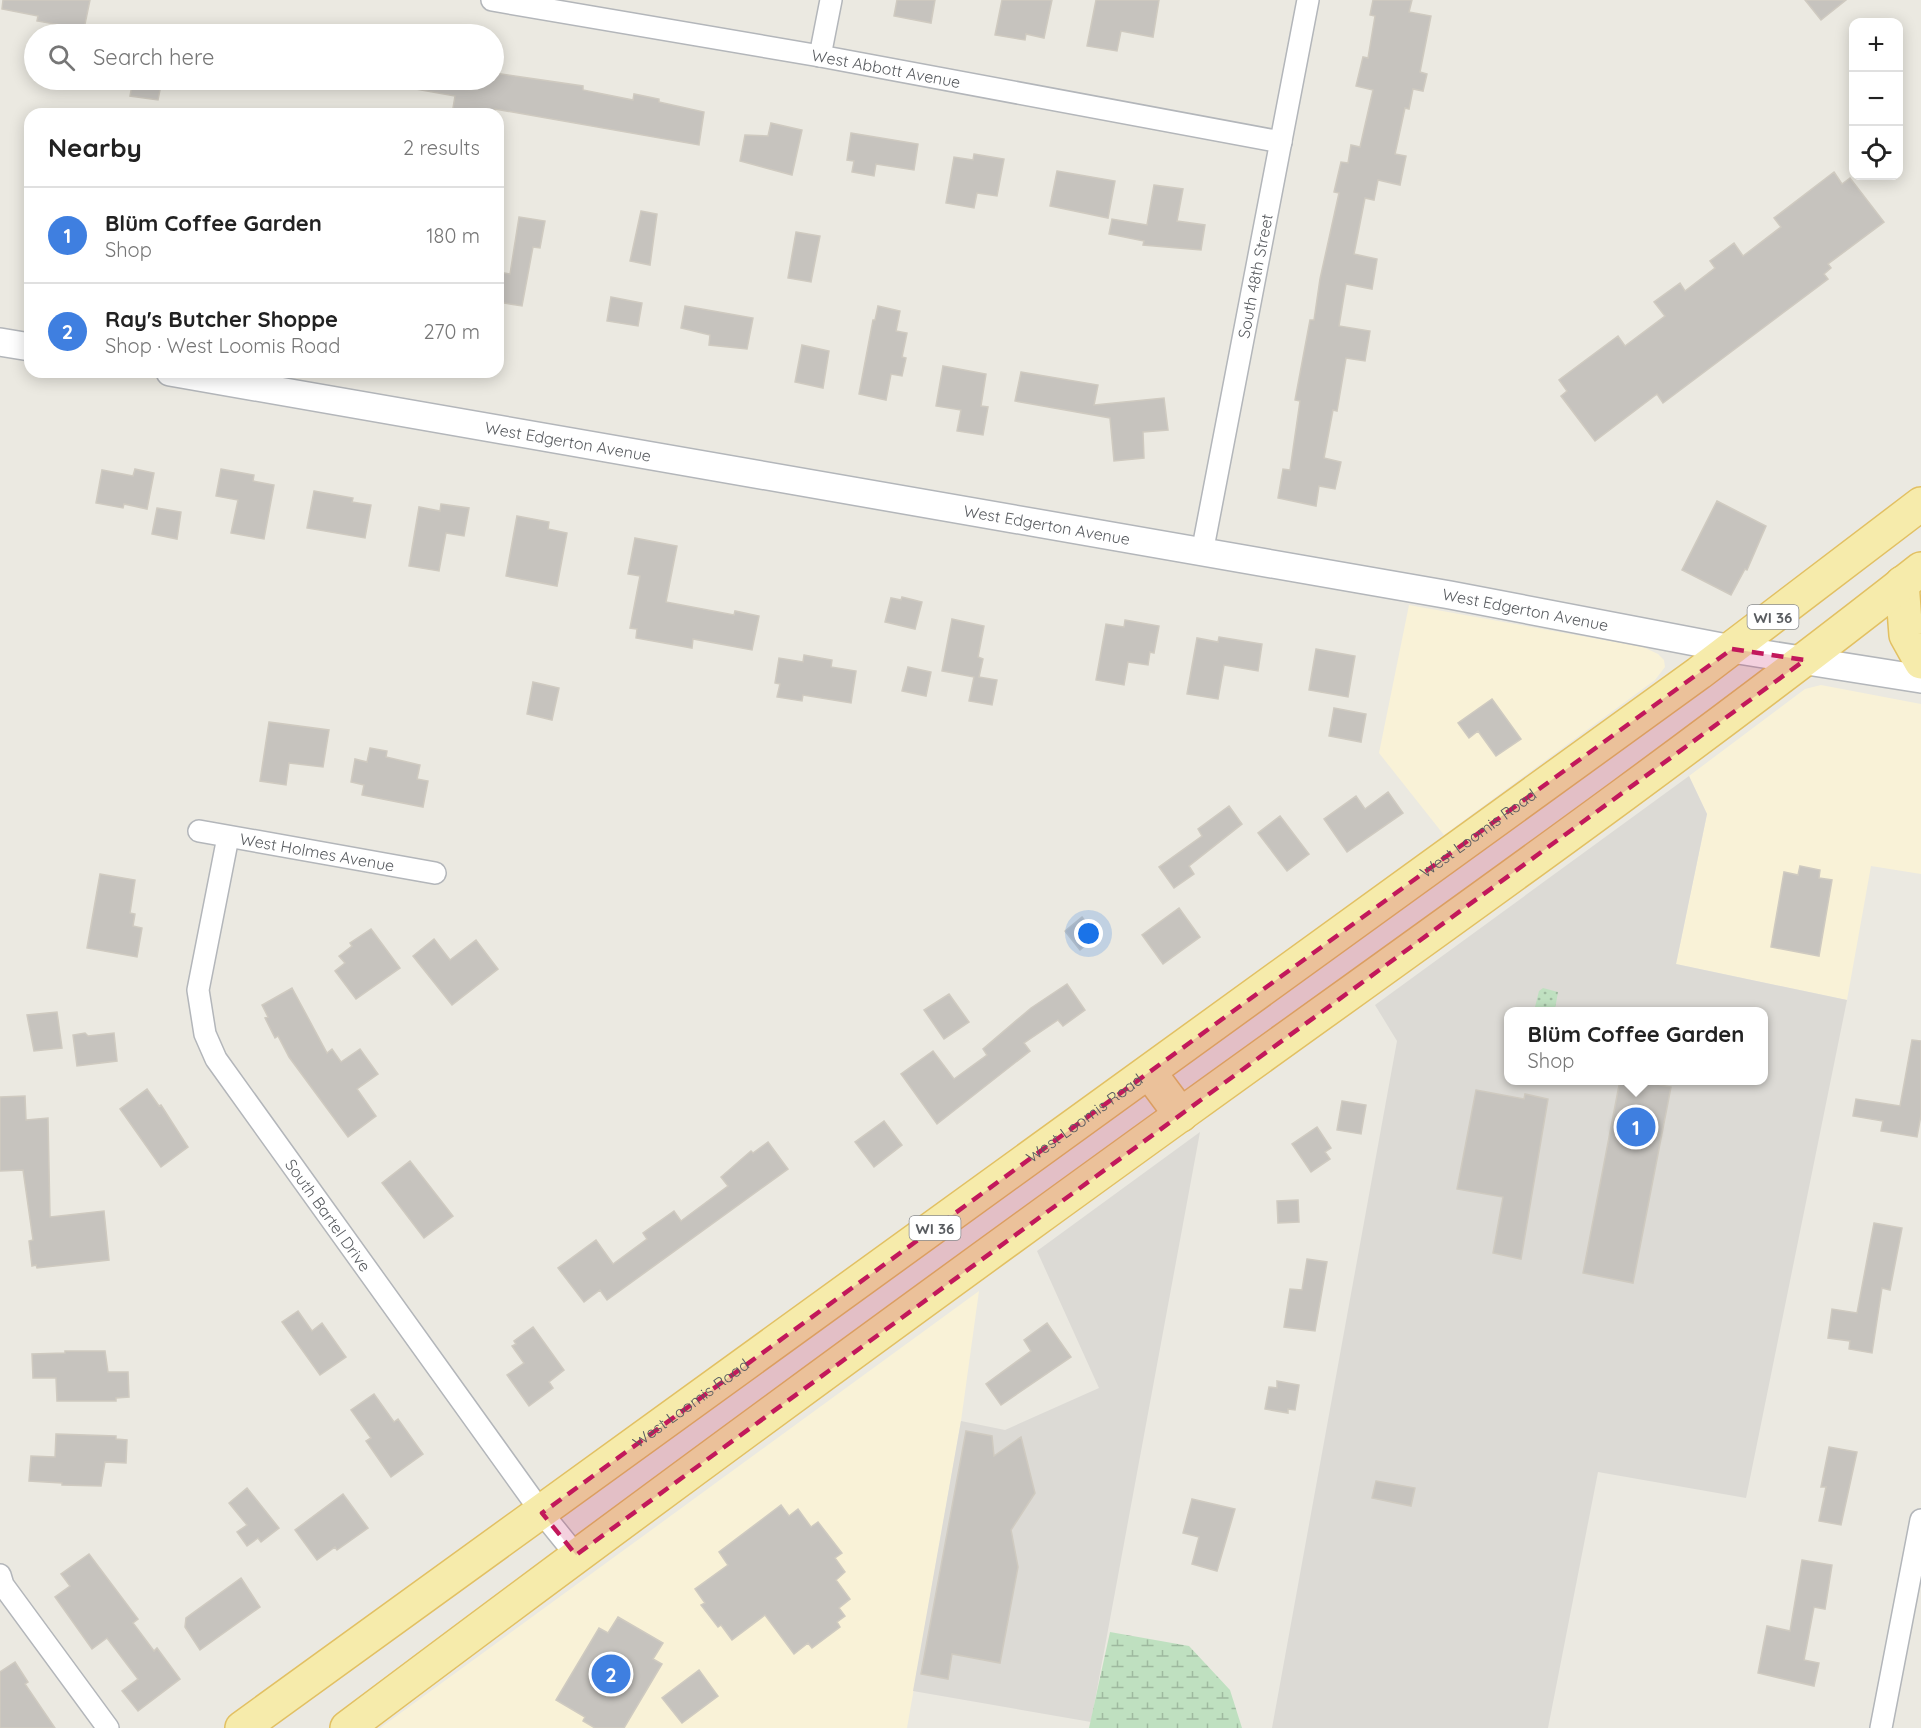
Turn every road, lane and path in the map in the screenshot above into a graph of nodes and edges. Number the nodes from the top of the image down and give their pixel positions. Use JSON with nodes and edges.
{"nodes":[{"id":1,"x":492,"y":0,"type":"edge"},
{"id":2,"x":831,"y":0,"type":"edge"},
{"id":3,"x":1308,"y":0,"type":"edge"},
{"id":4,"x":820,"y":56,"type":"junction"},
{"id":5,"x":1281,"y":142,"type":"junction"},
{"id":6,"x":0,"y":342,"type":"edge"},
{"id":7,"x":24,"y":346,"type":"edge"},
{"id":8,"x":204,"y":378,"type":"edge"},
{"id":9,"x":1921,"y":504,"type":"edge"},
{"id":10,"x":1887,"y":530,"type":"junction"},
{"id":11,"x":1202,"y":553,"type":"junction"},
{"id":12,"x":1913,"y":575,"type":"edge"},
{"id":13,"x":1731,"y":649,"type":"junction"},
{"id":14,"x":1805,"y":660,"type":"junction"},
{"id":15,"x":1921,"y":662,"type":"edge"},
{"id":16,"x":1921,"y":679,"type":"edge"},
{"id":17,"x":1623,"y":728,"type":"junction"},
{"id":18,"x":1652,"y":771,"type":"junction"},
{"id":19,"x":199,"y":831,"type":"dead end"},
{"id":20,"x":228,"y":837,"type":"junction"},
{"id":21,"x":435,"y":873,"type":"dead end"},
{"id":22,"x":1149,"y":1072,"type":"junction"},
{"id":23,"x":1181,"y":1115,"type":"junction"},
{"id":24,"x":542,"y":1513,"type":"junction"},
{"id":25,"x":1921,"y":1520,"type":"edge"},
{"id":26,"x":576,"y":1555,"type":"junction"},
{"id":27,"x":0,"y":1575,"type":"edge"},
{"id":28,"x":1913,"y":1608,"type":"edge"},
{"id":29,"x":108,"y":1728,"type":"edge"},
{"id":30,"x":242,"y":1728,"type":"edge"},
{"id":31,"x":347,"y":1728,"type":"edge"},
{"id":32,"x":1881,"y":1728,"type":"edge"}],
"edges":[{"from":1,"to":4,"type":"street","name":"West Abbott Avenue"},
{"from":2,"to":4,"type":"street"},
{"from":3,"to":5,"type":"street","name":"South 48th Street"},
{"from":4,"to":5,"type":"street","name":"West Abbott Avenue"},
{"from":5,"to":11,"type":"street","name":"South 48th Street"},
{"from":6,"to":7,"type":"street"},
{"from":8,"to":11,"type":"street","name":"West Edgerton Avenue"},
{"from":9,"to":10,"type":"main road","name":"West Loomis Road","number":"WI 36"},
{"from":10,"to":12,"type":"main road"},
{"from":10,"to":13,"type":"main road","name":"West Loomis Road","number":"WI 36"},
{"from":11,"to":13,"type":"street","name":"West Edgerton Avenue"},
{"from":12,"to":14,"type":"main road"},
{"from":12,"to":15,"type":"main road"},
{"from":13,"to":14,"type":"street","name":"West Edgerton Avenue"},
{"from":13,"to":17,"type":"main road","name":"West Loomis Road","number":"WI 36"},
{"from":14,"to":16,"type":"street","name":"West Edgerton Avenue"},
{"from":14,"to":18,"type":"main road"},
{"from":17,"to":18,"type":"main road"},
{"from":17,"to":22,"type":"main road","name":"West Loomis Road","number":"WI 36"},
{"from":18,"to":23,"type":"main road"},
{"from":19,"to":20,"type":"street","name":"West Holmes Avenue"},
{"from":20,"to":21,"type":"street","name":"West Holmes Avenue"},
{"from":20,"to":24,"type":"street","name":"South Bartel Drive"},
{"from":22,"to":23,"type":"main road"},
{"from":22,"to":24,"type":"main road","name":"West Loomis Road","number":"WI 36"},
{"from":23,"to":26,"type":"main road"},
{"from":24,"to":26,"type":"street","name":"South Bartel Drive"},
{"from":24,"to":30,"type":"main road","name":"West Loomis Road","number":"WI 36"},
{"from":25,"to":28,"type":"street"},
{"from":26,"to":31,"type":"main road"},
{"from":27,"to":29,"type":"street"},
{"from":28,"to":32,"type":"street"}]}
